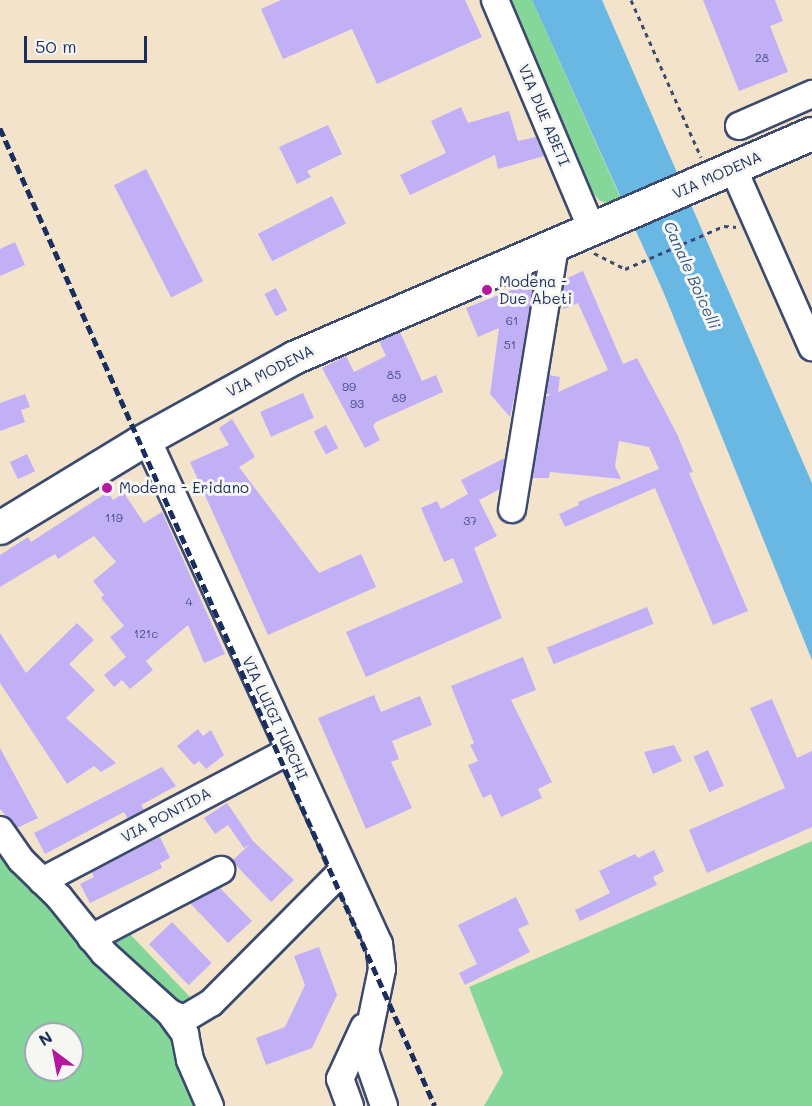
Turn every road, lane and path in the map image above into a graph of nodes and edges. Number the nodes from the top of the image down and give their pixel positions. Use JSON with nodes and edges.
{"nodes":[{"id":1,"x":495,"y":0,"type":"edge"},
{"id":2,"x":631,"y":0,"type":"edge"},
{"id":3,"x":812,"y":94,"type":"edge"},
{"id":4,"x":739,"y":126,"type":"dead end"},
{"id":5,"x":812,"y":134,"type":"edge"},
{"id":6,"x":712,"y":177,"type":"junction"},
{"id":7,"x":724,"y":226,"type":"dead end"},
{"id":8,"x":592,"y":230,"type":"junction"},
{"id":9,"x":555,"y":246,"type":"junction"},
{"id":10,"x":626,"y":269,"type":"dead end"},
{"id":11,"x":812,"y":347,"type":"edge"},
{"id":12,"x":147,"y":439,"type":"junction"},
{"id":13,"x":512,"y":509,"type":"dead end"},
{"id":14,"x":0,"y":528,"type":"edge"},
{"id":15,"x":290,"y":750,"type":"junction"},
{"id":16,"x":0,"y":830,"type":"edge"},
{"id":17,"x":344,"y":869,"type":"junction"},
{"id":18,"x":221,"y":870,"type":"dead end"},
{"id":19,"x":42,"y":881,"type":"junction"},
{"id":20,"x":91,"y":938,"type":"junction"},
{"id":21,"x":375,"y":1001,"type":"junction"},
{"id":22,"x":170,"y":1013,"type":"junction"},
{"id":23,"x":210,"y":1106,"type":"edge"},
{"id":24,"x":350,"y":1106,"type":"edge"},
{"id":25,"x":384,"y":1106,"type":"edge"}],
"edges":[{"from":1,"to":8,"type":"street","name":"VIA DUE ABETI"},
{"from":2,"to":6,"type":"path"},
{"from":3,"to":4,"type":"street"},
{"from":5,"to":6,"type":"main road","name":"VIA MODENA"},
{"from":6,"to":8,"type":"main road","name":"VIA MODENA"},
{"from":6,"to":11,"type":"street"},
{"from":7,"to":10,"type":"path"},
{"from":8,"to":9,"type":"main road","name":"VIA MODENA"},
{"from":9,"to":12,"type":"main road","name":"VIA MODENA"},
{"from":9,"to":13,"type":"street"},
{"from":12,"to":14,"type":"main road","name":"VIA MODENA"},
{"from":12,"to":15,"type":"street","name":"VIA LUIGI TURCHI"},
{"from":15,"to":17,"type":"street","name":"VIA LUIGI TURCHI"},
{"from":15,"to":19,"type":"street","name":"VIA PONTIDA"},
{"from":16,"to":19,"type":"street"},
{"from":17,"to":21,"type":"street","name":"VIA LUIGI TURCHI"},
{"from":17,"to":22,"type":"street"},
{"from":18,"to":20,"type":"street"},
{"from":19,"to":20,"type":"street"},
{"from":20,"to":22,"type":"street"},
{"from":21,"to":24,"type":"street","name":"VIA LUIGI TURCHI"},
{"from":21,"to":25,"type":"street","name":"VIA LUIGI TURCHI"},
{"from":22,"to":23,"type":"street"}]}
